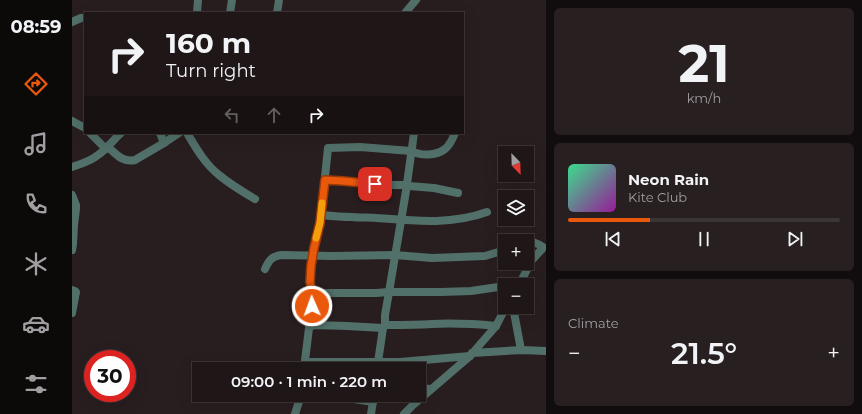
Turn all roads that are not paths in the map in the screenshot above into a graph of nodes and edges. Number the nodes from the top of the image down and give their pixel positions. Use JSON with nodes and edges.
{"nodes":[{"id":1,"x":198,"y":0,"type":"edge"},
{"id":2,"x":232,"y":0,"type":"edge"},
{"id":3,"x":279,"y":0,"type":"edge"},
{"id":4,"x":416,"y":0,"type":"edge"},
{"id":5,"x":197,"y":12,"type":"edge"},
{"id":6,"x":230,"y":12,"type":"edge"},
{"id":7,"x":277,"y":12,"type":"edge"},
{"id":8,"x":406,"y":12,"type":"edge"},
{"id":9,"x":81,"y":18,"type":"dead end"},
{"id":10,"x":72,"y":22,"type":"edge"},
{"id":11,"x":72,"y":121,"type":"edge"},
{"id":12,"x":84,"y":127,"type":"edge"},
{"id":13,"x":91,"y":134,"type":"edge"},
{"id":14,"x":120,"y":134,"type":"edge"},
{"id":15,"x":160,"y":134,"type":"edge"},
{"id":16,"x":178,"y":134,"type":"edge"},
{"id":17,"x":188,"y":134,"type":"edge"},
{"id":18,"x":414,"y":134,"type":"edge"},
{"id":19,"x":455,"y":134,"type":"edge"},
{"id":20,"x":164,"y":143,"type":"junction"},
{"id":21,"x":107,"y":148,"type":"junction"},
{"id":22,"x":412,"y":151,"type":"junction"},
{"id":23,"x":72,"y":167,"type":"edge"},
{"id":24,"x":325,"y":180,"type":"junction"},
{"id":25,"x":407,"y":185,"type":"junction"},
{"id":26,"x":458,"y":193,"type":"dead end"},
{"id":27,"x":72,"y":195,"type":"edge"},
{"id":28,"x":255,"y":200,"type":"dead end"},
{"id":29,"x":487,"y":212,"type":"dead end"},
{"id":30,"x":321,"y":215,"type":"junction"},
{"id":31,"x":401,"y":220,"type":"junction"},
{"id":32,"x":534,"y":242,"type":"edge"},
{"id":33,"x":72,"y":250,"type":"edge"},
{"id":34,"x":498,"y":252,"type":"edge"},
{"id":35,"x":313,"y":255,"type":"junction"},
{"id":36,"x":395,"y":255,"type":"junction"},
{"id":37,"x":534,"y":258,"type":"edge"},
{"id":38,"x":265,"y":269,"type":"dead end"},
{"id":39,"x":498,"y":287,"type":"edge"},
{"id":40,"x":72,"y":290,"type":"edge"},
{"id":41,"x":389,"y":292,"type":"junction"},
{"id":42,"x":313,"y":295,"type":"junction"},
{"id":43,"x":72,"y":313,"type":"edge"},
{"id":44,"x":502,"y":314,"type":"edge"},
{"id":45,"x":514,"y":314,"type":"edge"},
{"id":46,"x":384,"y":326,"type":"junction"},
{"id":47,"x":496,"y":326,"type":"junction"},
{"id":48,"x":309,"y":327,"type":"junction"},
{"id":49,"x":521,"y":350,"type":"junction"},
{"id":50,"x":546,"y":351,"type":"edge"},
{"id":51,"x":471,"y":355,"type":"junction"},
{"id":52,"x":305,"y":362,"type":"edge"},
{"id":53,"x":311,"y":362,"type":"edge"},
{"id":54,"x":356,"y":362,"type":"edge"},
{"id":55,"x":378,"y":362,"type":"edge"},
{"id":56,"x":403,"y":362,"type":"edge"},
{"id":57,"x":426,"y":389,"type":"edge"},
{"id":58,"x":431,"y":389,"type":"junction"},
{"id":59,"x":299,"y":402,"type":"edge"},
{"id":60,"x":374,"y":402,"type":"edge"},
{"id":61,"x":295,"y":414,"type":"edge"},
{"id":62,"x":372,"y":414,"type":"edge"},
{"id":63,"x":404,"y":414,"type":"edge"}],
"edges":[{"from":1,"to":5,"type":"street"},
{"from":2,"to":6,"type":"street"},
{"from":3,"to":7,"type":"street"},
{"from":4,"to":8,"type":"street"},
{"from":9,"to":10,"type":"street"},
{"from":11,"to":12,"type":"street"},
{"from":13,"to":21,"type":"street"},
{"from":14,"to":21,"type":"street"},
{"from":15,"to":20,"type":"street"},
{"from":16,"to":20,"type":"street"},
{"from":17,"to":28,"type":"street"},
{"from":18,"to":22,"type":"street"},
{"from":19,"to":22,"type":"street"},
{"from":20,"to":21,"type":"street"},
{"from":21,"to":23,"type":"street"},
{"from":22,"to":24,"type":"street"},
{"from":22,"to":25,"type":"street"},
{"from":24,"to":25,"type":"street"},
{"from":24,"to":30,"type":"street"},
{"from":25,"to":26,"type":"street"},
{"from":25,"to":31,"type":"street"},
{"from":27,"to":33,"type":"street"},
{"from":29,"to":31,"type":"street"},
{"from":30,"to":31,"type":"street"},
{"from":30,"to":35,"type":"street"},
{"from":31,"to":36,"type":"street"},
{"from":32,"to":37,"type":"street"},
{"from":34,"to":36,"type":"street"},
{"from":35,"to":36,"type":"street"},
{"from":35,"to":38,"type":"street"},
{"from":35,"to":42,"type":"street"},
{"from":36,"to":41,"type":"street"},
{"from":39,"to":41,"type":"street"},
{"from":40,"to":43,"type":"street"},
{"from":41,"to":42,"type":"street"},
{"from":41,"to":46,"type":"street"},
{"from":42,"to":48,"type":"street"},
{"from":44,"to":47,"type":"street"},
{"from":45,"to":49,"type":"street"},
{"from":46,"to":47,"type":"street"},
{"from":46,"to":48,"type":"street"},
{"from":46,"to":55,"type":"street"},
{"from":47,"to":51,"type":"street"},
{"from":48,"to":52,"type":"street"},
{"from":49,"to":50,"type":"street"},
{"from":49,"to":51,"type":"street"},
{"from":51,"to":56,"type":"street"},
{"from":51,"to":58,"type":"street"},
{"from":53,"to":54,"type":"street"},
{"from":57,"to":58,"type":"street"},
{"from":58,"to":63,"type":"street"},
{"from":59,"to":61,"type":"street"},
{"from":60,"to":62,"type":"street"}]}
